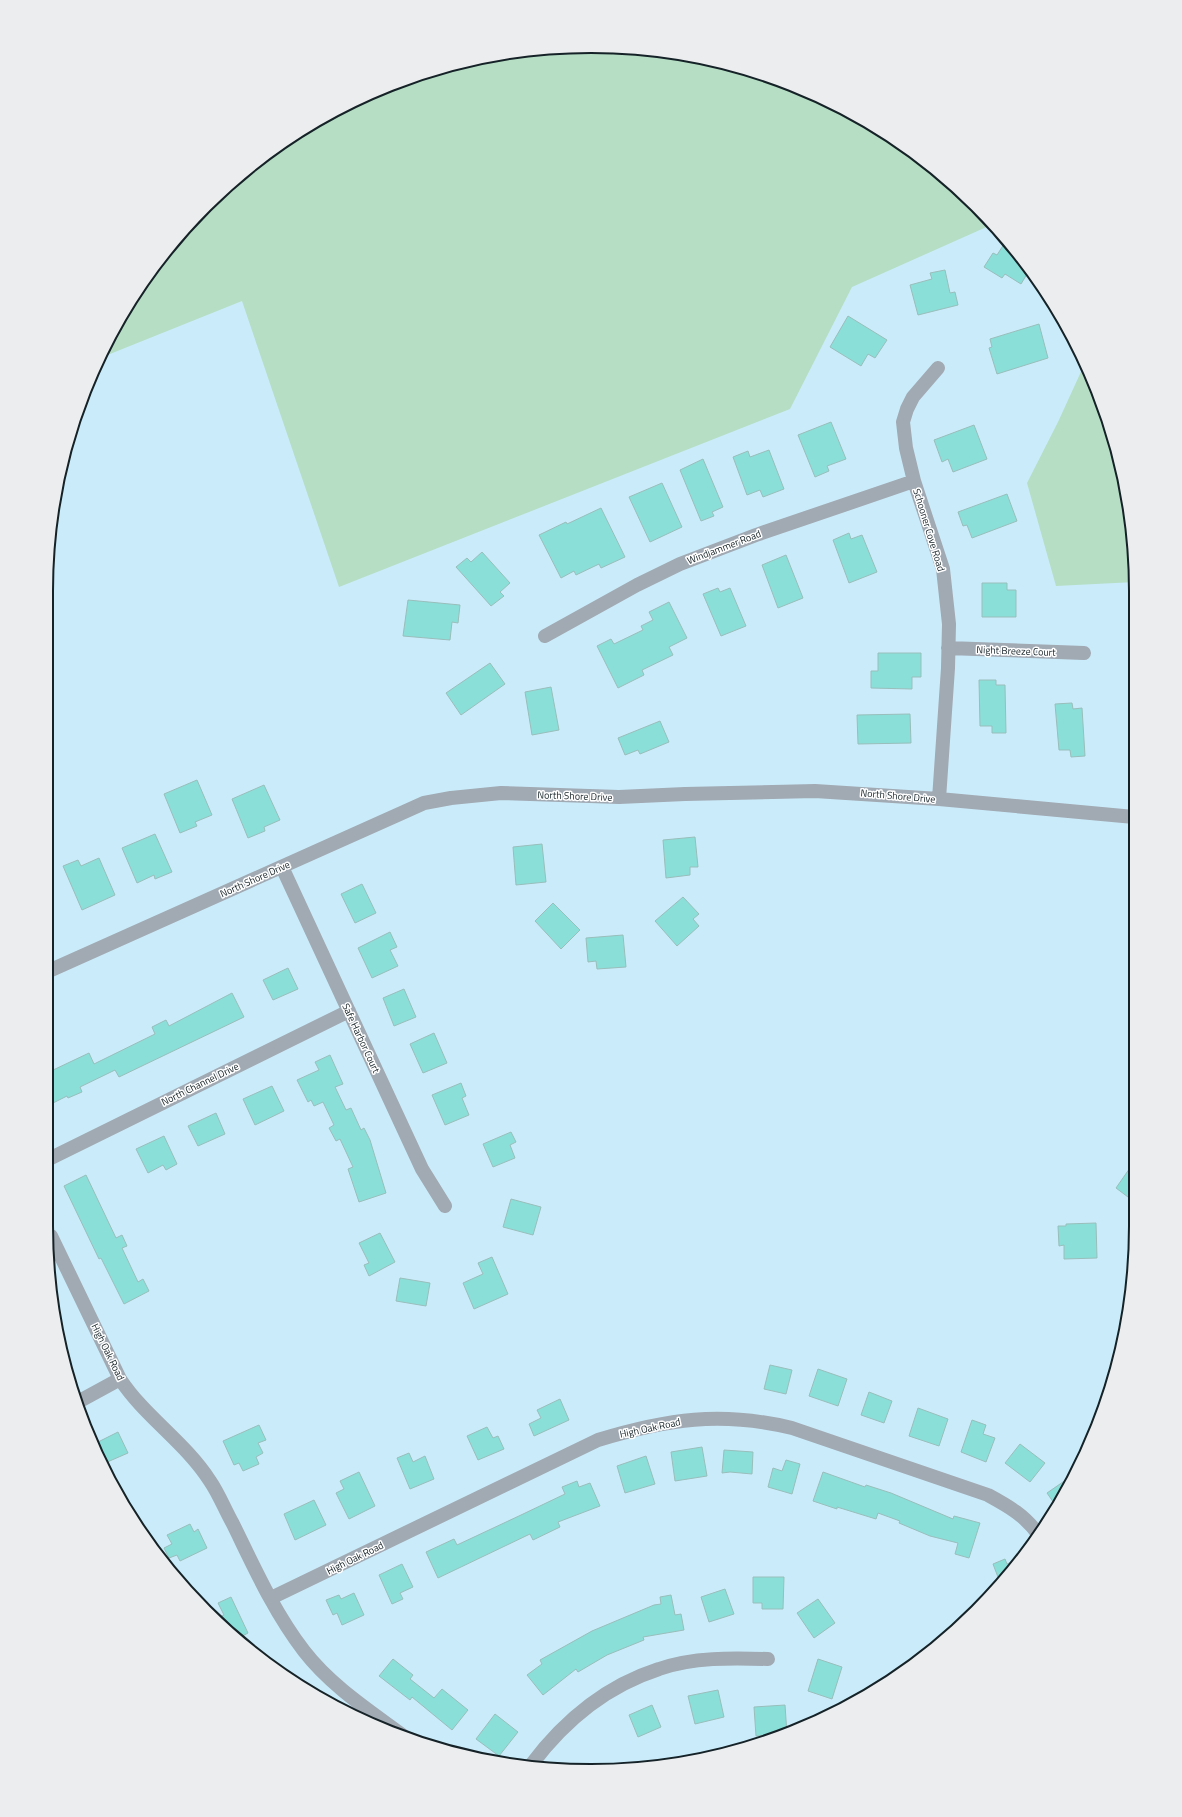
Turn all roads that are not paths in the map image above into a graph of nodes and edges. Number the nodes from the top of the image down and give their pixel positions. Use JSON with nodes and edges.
{"nodes":[{"id":1,"x":938,"y":368,"type":"dead end"},
{"id":2,"x":914,"y":481,"type":"junction"},
{"id":3,"x":545,"y":636,"type":"dead end"},
{"id":4,"x":948,"y":648,"type":"junction"},
{"id":5,"x":1084,"y":653,"type":"dead end"},
{"id":6,"x":939,"y":799,"type":"junction"},
{"id":7,"x":1129,"y":817,"type":"edge"},
{"id":8,"x":282,"y":867,"type":"junction"},
{"id":9,"x":53,"y":969,"type":"edge"},
{"id":10,"x":349,"y":1011,"type":"junction"},
{"id":11,"x":53,"y":1157,"type":"edge"},
{"id":12,"x":445,"y":1206,"type":"dead end"},
{"id":13,"x":53,"y":1241,"type":"edge"},
{"id":14,"x":120,"y":1379,"type":"junction"},
{"id":15,"x":82,"y":1400,"type":"edge"},
{"id":16,"x":1035,"y":1529,"type":"edge"},
{"id":17,"x":271,"y":1598,"type":"junction"},
{"id":18,"x":768,"y":1659,"type":"dead end"},
{"id":19,"x":388,"y":1724,"type":"edge"},
{"id":20,"x":535,"y":1761,"type":"edge"}],
"edges":[{"from":1,"to":2,"type":"street","name":"Schooner Cove Road"},
{"from":2,"to":3,"type":"street","name":"Windjammer Road"},
{"from":2,"to":4,"type":"street","name":"Schooner Cove Road"},
{"from":4,"to":5,"type":"street","name":"Night Breeze Court"},
{"from":4,"to":6,"type":"street","name":"Schooner Cove Road"},
{"from":6,"to":7,"type":"street","name":"North Shore Drive"},
{"from":6,"to":8,"type":"street","name":"North Shore Drive"},
{"from":8,"to":9,"type":"street","name":"North Shore Drive"},
{"from":8,"to":10,"type":"street","name":"Safe Harbor Court"},
{"from":10,"to":11,"type":"street","name":"North Channel Drive"},
{"from":10,"to":12,"type":"street","name":"Safe Harbor Court"},
{"from":13,"to":14,"type":"street","name":"High Oak Road"},
{"from":14,"to":15,"type":"street"},
{"from":14,"to":17,"type":"street","name":"High Oak Road"},
{"from":16,"to":17,"type":"street","name":"High Oak Road"},
{"from":17,"to":19,"type":"street","name":"High Oak Road"},
{"from":18,"to":20,"type":"street"}]}
